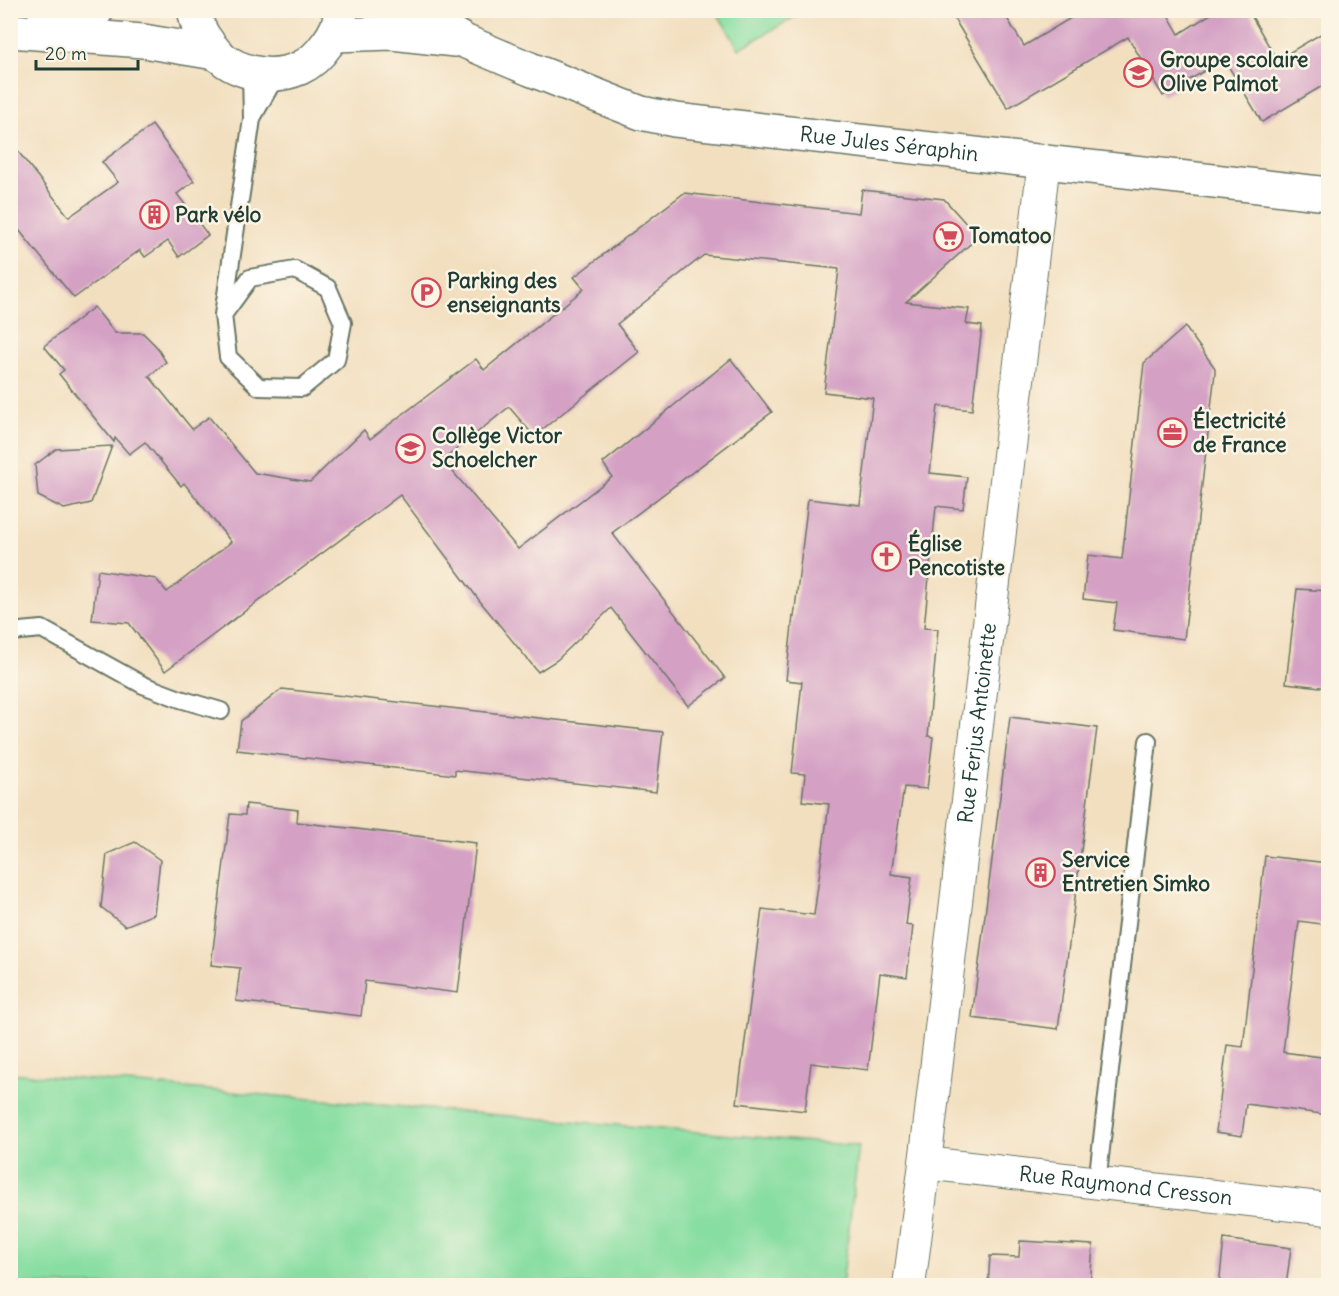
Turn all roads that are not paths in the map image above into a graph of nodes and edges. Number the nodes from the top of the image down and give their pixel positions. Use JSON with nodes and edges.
{"nodes":[{"id":1,"x":97,"y":10,"type":"edge"},
{"id":2,"x":195,"y":10,"type":"edge"},
{"id":3,"x":413,"y":10,"type":"edge"},
{"id":4,"x":338,"y":23,"type":"edge"},
{"id":5,"x":10,"y":31,"type":"edge"},
{"id":6,"x":464,"y":41,"type":"junction"},
{"id":7,"x":215,"y":53,"type":"junction"},
{"id":8,"x":264,"y":74,"type":"junction"},
{"id":9,"x":252,"y":119,"type":"junction"},
{"id":10,"x":1044,"y":161,"type":"junction"},
{"id":11,"x":1329,"y":194,"type":"edge"},
{"id":12,"x":223,"y":315,"type":"junction"},
{"id":13,"x":10,"y":632,"type":"edge"},
{"id":14,"x":221,"y":711,"type":"dead end"},
{"id":15,"x":1148,"y":741,"type":"dead end"},
{"id":16,"x":925,"y":1163,"type":"junction"},
{"id":17,"x":1097,"y":1183,"type":"junction"},
{"id":18,"x":1329,"y":1209,"type":"edge"},
{"id":19,"x":909,"y":1286,"type":"edge"}],
"edges":[{"from":1,"to":5,"type":"street"},
{"from":2,"to":7,"type":"street"},
{"from":3,"to":6,"type":"street"},
{"from":4,"to":6,"type":"street"},
{"from":4,"to":8,"type":"street"},
{"from":5,"to":7,"type":"street"},
{"from":6,"to":10,"type":"street","name":"Rue Jules Séraphin"},
{"from":7,"to":8,"type":"street"},
{"from":8,"to":9,"type":"lane"},
{"from":8,"to":9,"type":"lane"},
{"from":9,"to":12,"type":"lane"},
{"from":10,"to":11,"type":"street","name":"Rue Jules Séraphin"},
{"from":10,"to":16,"type":"street","name":"Rue Ferjus Antoinette"},
{"from":12,"to":12,"type":"lane"},
{"from":13,"to":14,"type":"lane"},
{"from":15,"to":17,"type":"lane"},
{"from":16,"to":17,"type":"street","name":"Rue Raymond Cresson"},
{"from":16,"to":19,"type":"street","name":"Rue Ferjus Antoinette"},
{"from":17,"to":18,"type":"street","name":"Rue Raymond Cresson"}]}
